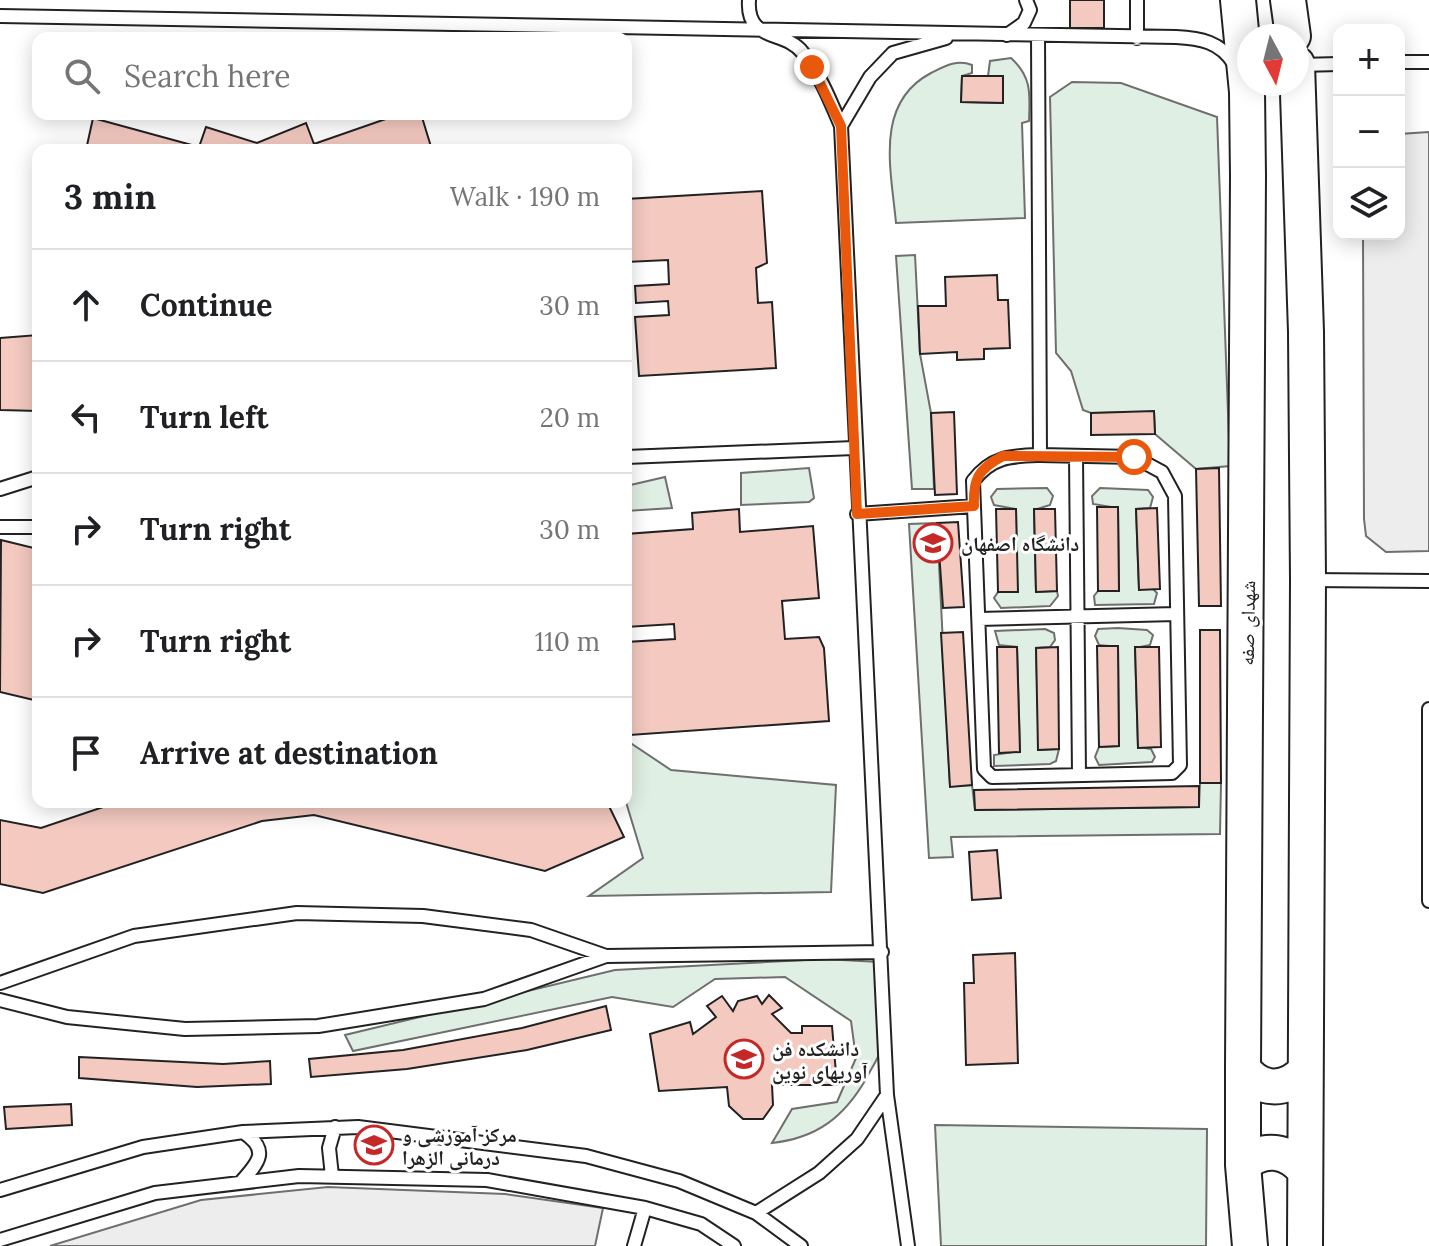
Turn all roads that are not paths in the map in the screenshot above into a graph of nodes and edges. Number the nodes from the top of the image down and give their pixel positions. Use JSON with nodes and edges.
{"nodes":[{"id":1,"x":749,"y":0,"type":"edge"},
{"id":2,"x":1026,"y":0,"type":"edge"},
{"id":3,"x":1137,"y":0,"type":"edge"},
{"id":4,"x":1238,"y":0,"type":"edge"},
{"id":5,"x":1288,"y":0,"type":"edge"},
{"id":6,"x":0,"y":16,"type":"edge"},
{"id":7,"x":1240,"y":24,"type":"edge"},
{"id":8,"x":1291,"y":24,"type":"edge"},
{"id":9,"x":757,"y":29,"type":"junction"},
{"id":10,"x":958,"y":34,"type":"junction"},
{"id":11,"x":1007,"y":35,"type":"junction"},
{"id":12,"x":1038,"y":35,"type":"junction"},
{"id":13,"x":1137,"y":38,"type":"junction"},
{"id":14,"x":1405,"y":62,"type":"edge"},
{"id":15,"x":1429,"y":62,"type":"edge"},
{"id":16,"x":1309,"y":64,"type":"edge"},
{"id":17,"x":1333,"y":64,"type":"edge"},
{"id":18,"x":1237,"y":71,"type":"edge"},
{"id":19,"x":1247,"y":96,"type":"edge"},
{"id":20,"x":1298,"y":96,"type":"edge"},
{"id":21,"x":841,"y":126,"type":"junction"},
{"id":22,"x":854,"y":448,"type":"junction"},
{"id":23,"x":1040,"y":455,"type":"junction"},
{"id":24,"x":1076,"y":456,"type":"junction"},
{"id":25,"x":632,"y":457,"type":"edge"},
{"id":26,"x":32,"y":479,"type":"edge"},
{"id":27,"x":0,"y":489,"type":"edge"},
{"id":28,"x":974,"y":506,"type":"junction"},
{"id":29,"x":857,"y":514,"type":"junction"},
{"id":30,"x":0,"y":527,"type":"edge"},
{"id":31,"x":32,"y":527,"type":"edge"},
{"id":32,"x":1308,"y":580,"type":"junction"},
{"id":33,"x":1429,"y":581,"type":"edge"},
{"id":34,"x":1176,"y":614,"type":"junction"},
{"id":35,"x":1077,"y":618,"type":"junction"},
{"id":36,"x":979,"y":619,"type":"junction"},
{"id":37,"x":1429,"y":709,"type":"edge"},
{"id":38,"x":1428,"y":725,"type":"edge"},
{"id":39,"x":1079,"y":775,"type":"junction"},
{"id":40,"x":1429,"y":901,"type":"edge"},
{"id":41,"x":882,"y":952,"type":"junction"},
{"id":42,"x":606,"y":956,"type":"junction"},
{"id":43,"x":0,"y":983,"type":"edge"},
{"id":44,"x":0,"y":1000,"type":"edge"},
{"id":45,"x":1243,"y":1068,"type":"junction"},
{"id":46,"x":1305,"y":1071,"type":"junction"},
{"id":47,"x":887,"y":1095,"type":"junction"},
{"id":48,"x":335,"y":1127,"type":"junction"},
{"id":49,"x":243,"y":1132,"type":"junction"},
{"id":50,"x":1243,"y":1165,"type":"junction"},
{"id":51,"x":1304,"y":1170,"type":"junction"},
{"id":52,"x":332,"y":1176,"type":"junction"},
{"id":53,"x":241,"y":1182,"type":"junction"},
{"id":54,"x":0,"y":1190,"type":"edge"},
{"id":55,"x":645,"y":1208,"type":"junction"},
{"id":56,"x":756,"y":1213,"type":"junction"},
{"id":57,"x":0,"y":1240,"type":"edge"},
{"id":58,"x":634,"y":1246,"type":"edge"},
{"id":59,"x":734,"y":1246,"type":"edge"},
{"id":60,"x":801,"y":1246,"type":"edge"},
{"id":61,"x":908,"y":1246,"type":"edge"},
{"id":62,"x":1250,"y":1246,"type":"edge"},
{"id":63,"x":1305,"y":1246,"type":"edge"}],
"edges":[{"from":1,"to":9,"type":"lane"},
{"from":2,"to":11,"type":"lane"},
{"from":3,"to":13,"type":"lane"},
{"from":4,"to":7,"type":"main road","name":"شهدای صفه"},
{"from":5,"to":8,"type":"main road"},
{"from":6,"to":9,"type":"lane"},
{"from":9,"to":10,"type":"lane"},
{"from":9,"to":21,"type":"lane"},
{"from":10,"to":11,"type":"lane"},
{"from":10,"to":21,"type":"lane"},
{"from":11,"to":12,"type":"lane"},
{"from":12,"to":13,"type":"lane"},
{"from":12,"to":23,"type":"lane"},
{"from":13,"to":18,"type":"lane"},
{"from":14,"to":15,"type":"lane"},
{"from":16,"to":17,"type":"lane"},
{"from":19,"to":45,"type":"main road","name":"شهدای صفه"},
{"from":20,"to":32,"type":"main road"},
{"from":21,"to":22,"type":"lane"},
{"from":22,"to":25,"type":"lane"},
{"from":22,"to":29,"type":"lane"},
{"from":23,"to":24,"type":"lane"},
{"from":23,"to":28,"type":"lane"},
{"from":24,"to":34,"type":"lane"},
{"from":24,"to":35,"type":"lane"},
{"from":26,"to":27,"type":"lane"},
{"from":28,"to":29,"type":"lane"},
{"from":28,"to":36,"type":"lane"},
{"from":29,"to":41,"type":"lane"},
{"from":30,"to":31,"type":"lane"},
{"from":32,"to":33,"type":"lane"},
{"from":32,"to":46,"type":"main road"},
{"from":34,"to":35,"type":"lane"},
{"from":34,"to":39,"type":"lane"},
{"from":35,"to":36,"type":"lane"},
{"from":35,"to":39,"type":"lane"},
{"from":36,"to":39,"type":"lane"},
{"from":37,"to":38,"type":"lane"},
{"from":38,"to":40,"type":"lane"},
{"from":41,"to":42,"type":"lane"},
{"from":41,"to":47,"type":"lane"},
{"from":42,"to":43,"type":"lane"},
{"from":42,"to":44,"type":"lane"},
{"from":45,"to":46,"type":"main road"},
{"from":45,"to":50,"type":"main road","name":"شهدای صفه"},
{"from":46,"to":51,"type":"main road"},
{"from":47,"to":56,"type":"lane"},
{"from":47,"to":61,"type":"lane"},
{"from":48,"to":49,"type":"lane"},
{"from":48,"to":52,"type":"lane"},
{"from":48,"to":56,"type":"lane"},
{"from":49,"to":53,"type":"lane"},
{"from":49,"to":54,"type":"lane"},
{"from":50,"to":51,"type":"main road"},
{"from":50,"to":62,"type":"main road","name":"شهدای صفه"},
{"from":51,"to":63,"type":"main road"},
{"from":52,"to":53,"type":"lane"},
{"from":52,"to":55,"type":"lane"},
{"from":53,"to":57,"type":"lane"},
{"from":55,"to":58,"type":"lane"},
{"from":55,"to":59,"type":"lane"},
{"from":56,"to":60,"type":"lane"}]}
